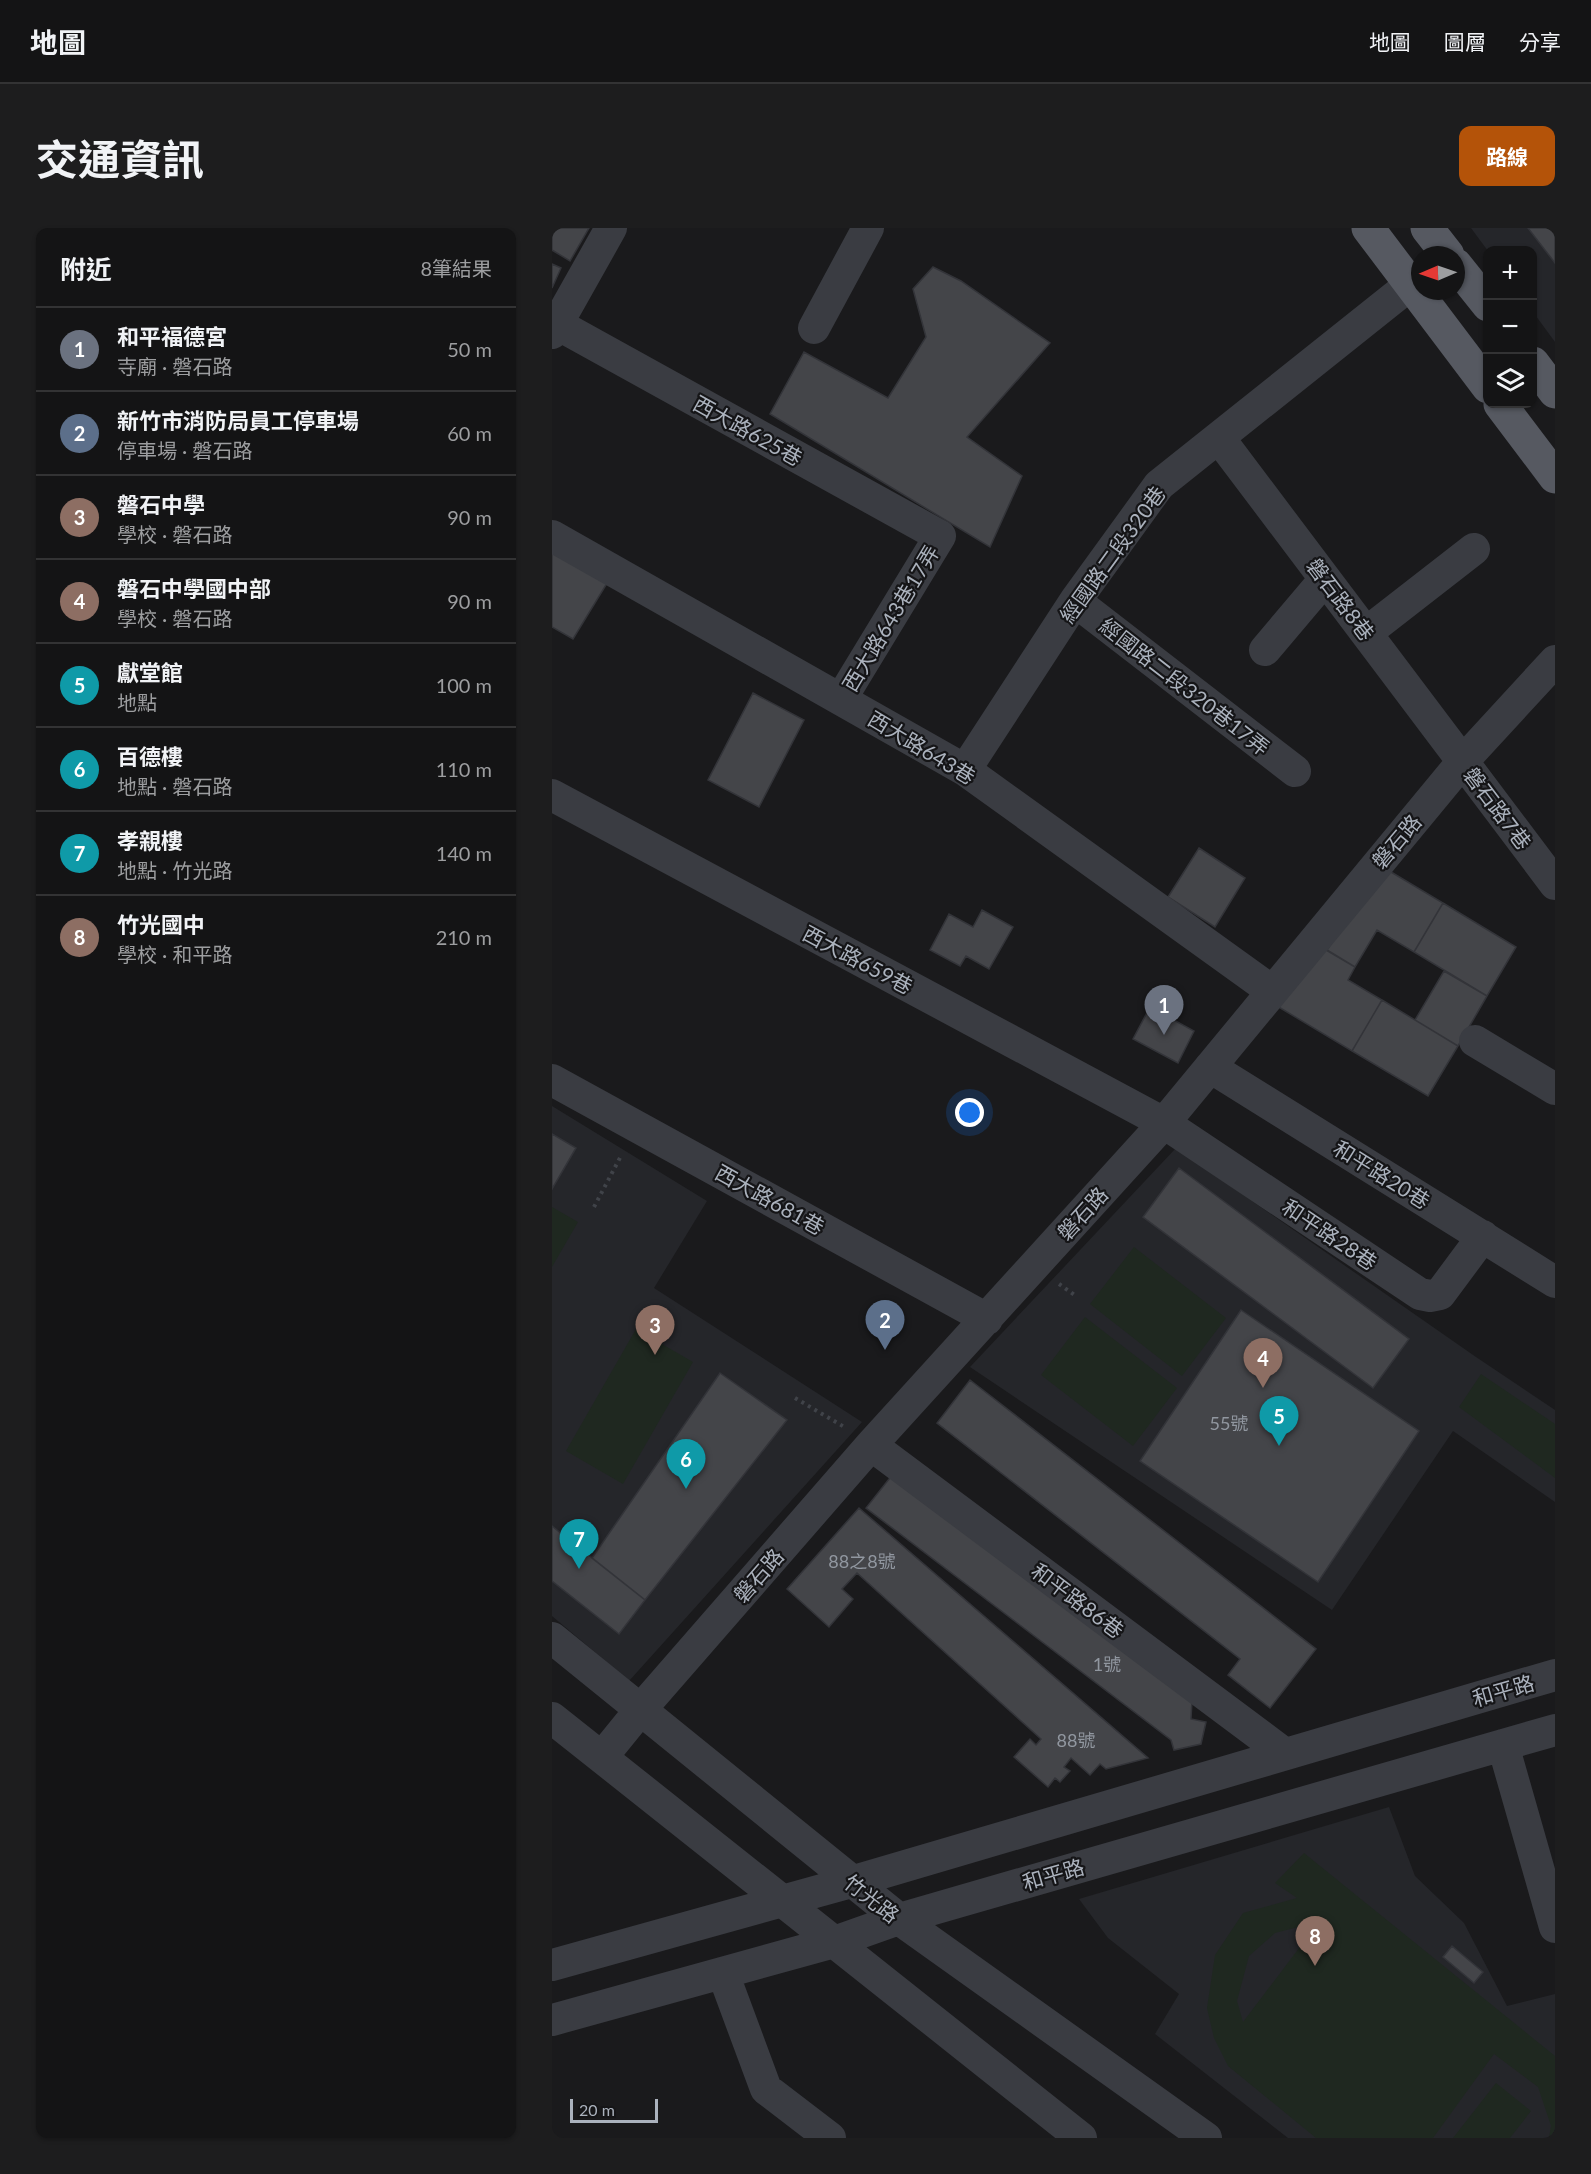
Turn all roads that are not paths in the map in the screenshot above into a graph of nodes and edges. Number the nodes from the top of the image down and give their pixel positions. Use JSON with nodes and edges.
{"nodes":[{"id":1,"x":611,"y":228,"type":"edge"},
{"id":2,"x":868,"y":228,"type":"edge"},
{"id":3,"x":1368,"y":228,"type":"edge"},
{"id":4,"x":1427,"y":228,"type":"edge"},
{"id":5,"x":1441,"y":246,"type":"edge"},
{"id":6,"x":1465,"y":276,"type":"edge"},
{"id":7,"x":1411,"y":284,"type":"joint"},
{"id":8,"x":1423,"y":300,"type":"edge"},
{"id":9,"x":1484,"y":300,"type":"edge"},
{"id":10,"x":814,"y":328,"type":"dead end"},
{"id":11,"x":554,"y":329,"type":"edge"},
{"id":12,"x":1537,"y":368,"type":"edge"},
{"id":13,"x":1483,"y":380,"type":"edge"},
{"id":14,"x":1555,"y":392,"type":"edge"},
{"id":15,"x":1503,"y":408,"type":"edge"},
{"id":16,"x":1219,"y":438,"type":"junction"},
{"id":17,"x":1555,"y":477,"type":"edge"},
{"id":18,"x":552,"y":536,"type":"edge"},
{"id":19,"x":940,"y":536,"type":"joint"},
{"id":20,"x":1474,"y":549,"type":"dead end"},
{"id":21,"x":1325,"y":579,"type":"junction"},
{"id":22,"x":1075,"y":601,"type":"junction"},
{"id":23,"x":1366,"y":633,"type":"junction"},
{"id":24,"x":1265,"y":650,"type":"dead end"},
{"id":25,"x":1555,"y":661,"type":"edge"},
{"id":26,"x":841,"y":699,"type":"junction"},
{"id":27,"x":1463,"y":761,"type":"junction"},
{"id":28,"x":964,"y":770,"type":"junction"},
{"id":29,"x":1295,"y":771,"type":"dead end"},
{"id":30,"x":552,"y":795,"type":"edge"},
{"id":31,"x":1555,"y":884,"type":"edge"},
{"id":32,"x":1272,"y":991,"type":"junction"},
{"id":33,"x":1475,"y":1041,"type":"dead end"},
{"id":34,"x":1210,"y":1067,"type":"junction"},
{"id":35,"x":552,"y":1080,"type":"edge"},
{"id":36,"x":1555,"y":1089,"type":"edge"},
{"id":37,"x":1164,"y":1123,"type":"junction"},
{"id":38,"x":1483,"y":1236,"type":"junction"},
{"id":39,"x":1555,"y":1282,"type":"edge"},
{"id":40,"x":987,"y":1319,"type":"junction"},
{"id":41,"x":872,"y":1445,"type":"junction"},
{"id":42,"x":552,"y":1638,"type":"edge"},
{"id":43,"x":1555,"y":1675,"type":"edge"},
{"id":44,"x":641,"y":1709,"type":"junction"},
{"id":45,"x":552,"y":1718,"type":"edge"},
{"id":46,"x":1555,"y":1730,"type":"edge"},
{"id":47,"x":1503,"y":1745,"type":"junction"},
{"id":48,"x":1285,"y":1754,"type":"junction"},
{"id":49,"x":602,"y":1757,"type":"junction"},
{"id":50,"x":851,"y":1882,"type":"junction"},
{"id":51,"x":783,"y":1902,"type":"junction"},
{"id":52,"x":899,"y":1919,"type":"junction"},
{"id":53,"x":1555,"y":1927,"type":"edge"},
{"id":54,"x":834,"y":1942,"type":"junction"},
{"id":55,"x":552,"y":1965,"type":"edge"},
{"id":56,"x":723,"y":1973,"type":"junction"},
{"id":57,"x":552,"y":2020,"type":"edge"},
{"id":58,"x":1072,"y":2135,"type":"edge"},
{"id":59,"x":830,"y":2138,"type":"edge"},
{"id":60,"x":1206,"y":2138,"type":"edge"}],
"edges":[{"from":1,"to":11,"type":"street"},
{"from":2,"to":10,"type":"street"},
{"from":3,"to":7,"type":"main road"},
{"from":4,"to":5,"type":"main road"},
{"from":6,"to":9,"type":"main road"},
{"from":7,"to":16,"type":"street","name":"經國路二段320巷"},
{"from":8,"to":13,"type":"main road"},
{"from":11,"to":19,"type":"street","name":"西大路625巷"},
{"from":12,"to":14,"type":"main road"},
{"from":15,"to":17,"type":"main road"},
{"from":16,"to":21,"type":"street","name":"磐石路8巷"},
{"from":16,"to":22,"type":"street","name":"經國路二段320巷"},
{"from":18,"to":26,"type":"street","name":"西大路643巷"},
{"from":19,"to":26,"type":"street","name":"西大路643巷17弄"},
{"from":20,"to":23,"type":"street"},
{"from":21,"to":23,"type":"street","name":"磐石路8巷"},
{"from":21,"to":24,"type":"street"},
{"from":22,"to":28,"type":"street","name":"經國路二段320巷"},
{"from":22,"to":29,"type":"street","name":"經國路二段320巷17弄"},
{"from":23,"to":27,"type":"street","name":"磐石路8巷"},
{"from":25,"to":27,"type":"street","name":"磐石路"},
{"from":26,"to":28,"type":"street","name":"西大路643巷"},
{"from":27,"to":31,"type":"street","name":"磐石路7巷"},
{"from":27,"to":32,"type":"street","name":"磐石路"},
{"from":28,"to":32,"type":"street","name":"西大路643巷"},
{"from":30,"to":37,"type":"street","name":"西大路659巷"},
{"from":32,"to":34,"type":"street","name":"磐石路"},
{"from":33,"to":36,"type":"street"},
{"from":34,"to":37,"type":"street","name":"磐石路"},
{"from":34,"to":38,"type":"street","name":"和平路20巷"},
{"from":35,"to":40,"type":"street","name":"西大路681巷"},
{"from":37,"to":38,"type":"street","name":"和平路28巷"},
{"from":37,"to":40,"type":"street","name":"磐石路"},
{"from":38,"to":39,"type":"street","name":"和平路20巷"},
{"from":40,"to":41,"type":"street","name":"磐石路"},
{"from":41,"to":44,"type":"street","name":"磐石路"},
{"from":41,"to":48,"type":"street","name":"和平路86巷"},
{"from":42,"to":44,"type":"street","name":"竹光路"},
{"from":43,"to":48,"type":"street","name":"和平路"},
{"from":44,"to":49,"type":"street","name":"磐石路"},
{"from":44,"to":50,"type":"street","name":"竹光路"},
{"from":45,"to":49,"type":"street"},
{"from":46,"to":47,"type":"street","name":"和平路"},
{"from":47,"to":52,"type":"street","name":"和平路"},
{"from":47,"to":53,"type":"street"},
{"from":48,"to":50,"type":"street","name":"和平路"},
{"from":49,"to":51,"type":"street"},
{"from":50,"to":51,"type":"street","name":"和平路"},
{"from":50,"to":52,"type":"street","name":"竹光路"},
{"from":51,"to":54,"type":"street"},
{"from":51,"to":55,"type":"street","name":"和平路"},
{"from":52,"to":54,"type":"street","name":"和平路"},
{"from":52,"to":60,"type":"street","name":"竹光路"},
{"from":54,"to":56,"type":"street","name":"和平路"},
{"from":54,"to":58,"type":"street"},
{"from":56,"to":57,"type":"street","name":"和平路"},
{"from":56,"to":59,"type":"street"}]}
